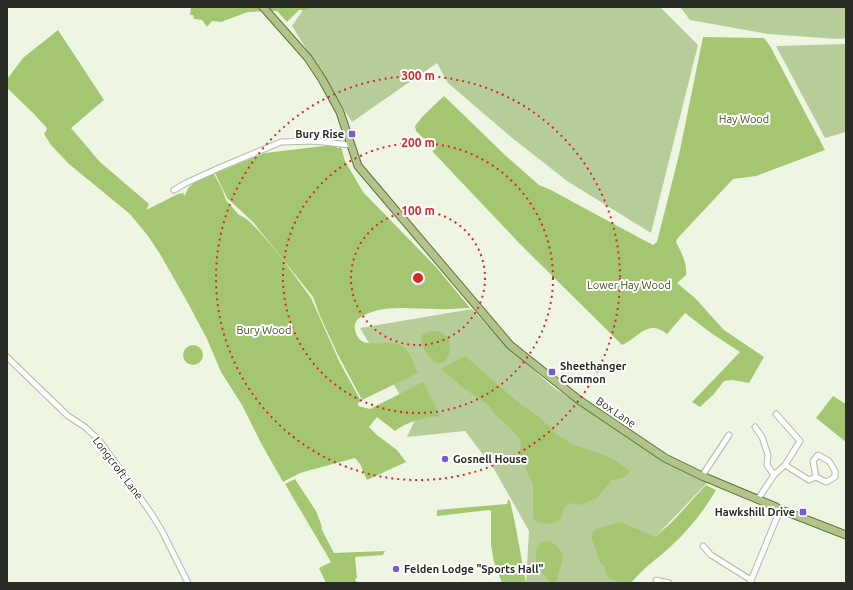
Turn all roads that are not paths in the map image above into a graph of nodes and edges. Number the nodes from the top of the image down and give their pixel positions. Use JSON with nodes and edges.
{"nodes":[{"id":1,"x":263,"y":7,"type":"edge"},
{"id":2,"x":350,"y":145,"type":"junction"},
{"id":3,"x":174,"y":190,"type":"dead end"},
{"id":4,"x":7,"y":357,"type":"edge"},
{"id":5,"x":776,"y":414,"type":"dead end"},
{"id":6,"x":755,"y":427,"type":"dead end"},
{"id":7,"x":729,"y":435,"type":"dead end"},
{"id":8,"x":785,"y":465,"type":"junction"},
{"id":9,"x":774,"y":475,"type":"junction"},
{"id":10,"x":702,"y":476,"type":"junction"},
{"id":11,"x":816,"y":477,"type":"junction"},
{"id":12,"x":758,"y":499,"type":"junction"},
{"id":13,"x":780,"y":510,"type":"junction"},
{"id":14,"x":846,"y":535,"type":"edge"},
{"id":15,"x":703,"y":546,"type":"dead end"},
{"id":16,"x":656,"y":580,"type":"dead end"},
{"id":17,"x":750,"y":582,"type":"edge"},
{"id":18,"x":188,"y":583,"type":"edge"},
{"id":19,"x":669,"y":583,"type":"edge"}],
"edges":[{"from":1,"to":2,"type":"main road","name":"Box Lane"},
{"from":2,"to":3,"type":"street"},
{"from":2,"to":10,"type":"main road","name":"Box Lane"},
{"from":4,"to":18,"type":"street","name":"Longcroft Lane"},
{"from":5,"to":8,"type":"street"},
{"from":6,"to":9,"type":"street"},
{"from":7,"to":10,"type":"street"},
{"from":8,"to":9,"type":"street"},
{"from":8,"to":11,"type":"street"},
{"from":9,"to":12,"type":"street"},
{"from":10,"to":12,"type":"main road","name":"Box Lane"},
{"from":11,"to":11,"type":"street"},
{"from":12,"to":13,"type":"main road","name":"Box Lane"},
{"from":13,"to":14,"type":"main road","name":"Box Lane"},
{"from":13,"to":17,"type":"street"},
{"from":15,"to":17,"type":"street"},
{"from":16,"to":19,"type":"street"}]}
